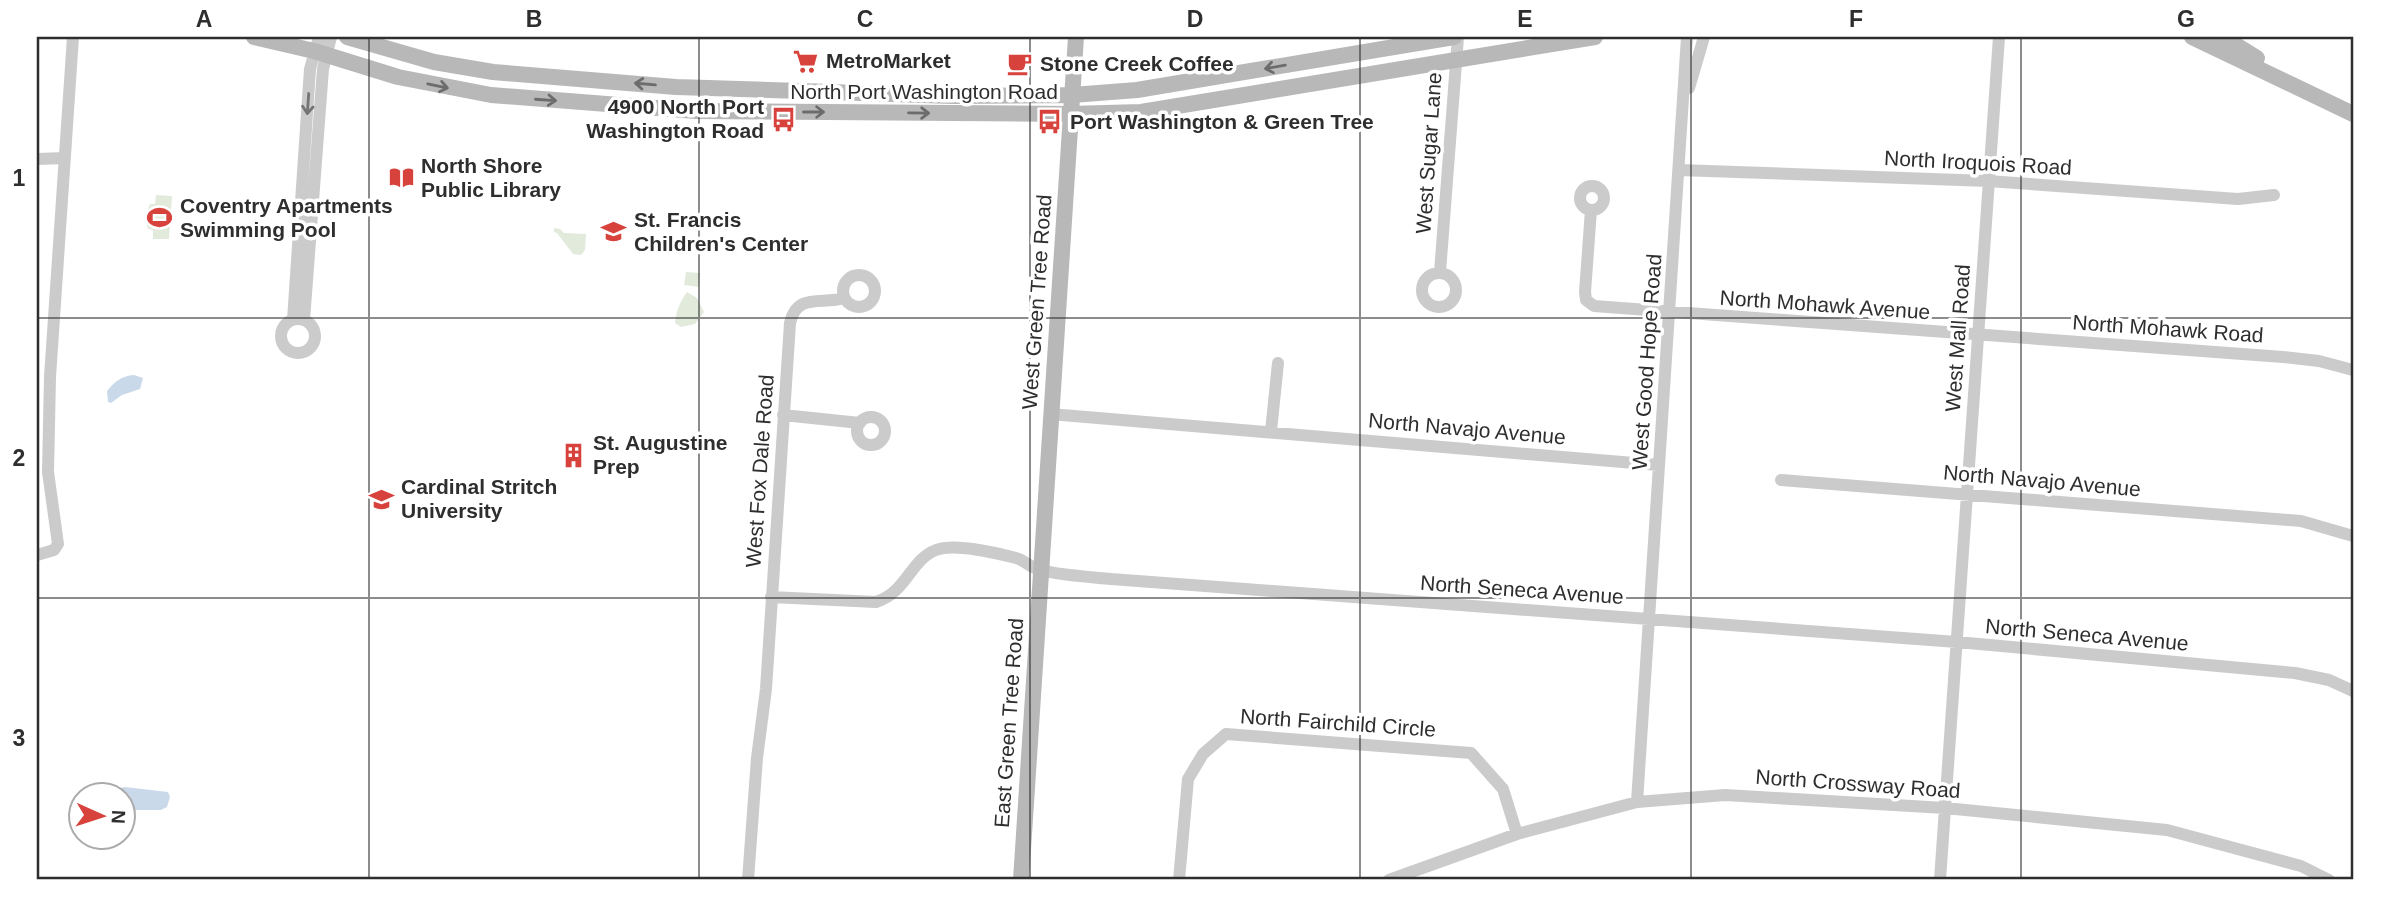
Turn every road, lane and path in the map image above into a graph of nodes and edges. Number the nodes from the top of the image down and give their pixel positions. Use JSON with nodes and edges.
{"nodes":[{"id":1,"x":74,"y":37,"type":"edge"},
{"id":2,"x":254,"y":37,"type":"edge"},
{"id":3,"x":331,"y":37,"type":"edge"},
{"id":4,"x":347,"y":37,"type":"edge"},
{"id":5,"x":1076,"y":37,"type":"edge"},
{"id":6,"x":1456,"y":37,"type":"edge"},
{"id":7,"x":1595,"y":37,"type":"edge"},
{"id":8,"x":1687,"y":37,"type":"edge"},
{"id":9,"x":1704,"y":37,"type":"edge"},
{"id":10,"x":1999,"y":37,"type":"edge"},
{"id":11,"x":2192,"y":37,"type":"edge"},
{"id":12,"x":2223,"y":37,"type":"edge"},
{"id":13,"x":320,"y":48,"type":"edge"},
{"id":14,"x":1376,"y":50,"type":"junction"},
{"id":15,"x":1456,"y":60,"type":"junction"},
{"id":16,"x":1376,"y":74,"type":"junction"},
{"id":17,"x":1137,"y":90,"type":"junction"},
{"id":18,"x":2309,"y":91,"type":"junction"},
{"id":19,"x":1072,"y":95,"type":"junction"},
{"id":20,"x":1682,"y":108,"type":"junction"},
{"id":21,"x":1141,"y":112,"type":"junction"},
{"id":22,"x":1070,"y":114,"type":"junction"},
{"id":23,"x":2353,"y":114,"type":"edge"},
{"id":24,"x":65,"y":158,"type":"junction"},
{"id":25,"x":37,"y":159,"type":"edge"},
{"id":26,"x":1679,"y":170,"type":"junction"},
{"id":27,"x":1988,"y":181,"type":"junction"},
{"id":28,"x":2274,"y":195,"type":"dead end"},
{"id":29,"x":1591,"y":210,"type":"dead end"},
{"id":30,"x":1440,"y":272,"type":"dead end"},
{"id":31,"x":844,"y":298,"type":"dead end"},
{"id":32,"x":1670,"y":313,"type":"junction"},
{"id":33,"x":298,"y":320,"type":"dead end"},
{"id":34,"x":1978,"y":335,"type":"junction"},
{"id":35,"x":1278,"y":363,"type":"dead end"},
{"id":36,"x":2353,"y":370,"type":"edge"},
{"id":37,"x":1050,"y":414,"type":"junction"},
{"id":38,"x":783,"y":415,"type":"junction"},
{"id":39,"x":860,"y":423,"type":"dead end"},
{"id":40,"x":1271,"y":431,"type":"junction"},
{"id":41,"x":1658,"y":465,"type":"junction"},
{"id":42,"x":1781,"y":480,"type":"dead end"},
{"id":43,"x":1967,"y":494,"type":"junction"},
{"id":44,"x":2353,"y":536,"type":"edge"},
{"id":45,"x":37,"y":555,"type":"edge"},
{"id":46,"x":1040,"y":569,"type":"junction"},
{"id":47,"x":771,"y":597,"type":"junction"},
{"id":48,"x":1650,"y":618,"type":"junction"},
{"id":49,"x":1957,"y":642,"type":"junction"},
{"id":50,"x":2353,"y":691,"type":"edge"},
{"id":51,"x":1637,"y":802,"type":"junction"},
{"id":52,"x":1945,"y":808,"type":"junction"},
{"id":53,"x":1517,"y":834,"type":"junction"},
{"id":54,"x":748,"y":880,"type":"edge"},
{"id":55,"x":1021,"y":880,"type":"edge"},
{"id":56,"x":1179,"y":880,"type":"edge"},
{"id":57,"x":1389,"y":880,"type":"edge"},
{"id":58,"x":1940,"y":880,"type":"edge"},
{"id":59,"x":2329,"y":880,"type":"edge"}],
"edges":[{"from":1,"to":24,"type":"street"},
{"from":2,"to":13,"type":"main road","name":"North Port Washington Road"},
{"from":3,"to":13,"type":"street"},
{"from":19,"to":4,"type":"main road","name":"North Port Washington Road","one_way":true},
{"from":5,"to":19,"type":"main road","name":"West Green Tree Road"},
{"from":6,"to":14,"type":"main road","name":"North Port Washington Road"},
{"from":6,"to":15,"type":"street","name":"West Sugar Lane"},
{"from":7,"to":15,"type":"main road","name":"North Port Washington Road"},
{"from":8,"to":20,"type":"street","name":"West Good Hope Road"},
{"from":9,"to":20,"type":"street","name":"West Good Hope Road"},
{"from":10,"to":27,"type":"street","name":"West Mall Road"},
{"from":11,"to":18,"type":"main road"},
{"from":12,"to":18,"type":"main road"},
{"from":13,"to":22,"type":"main road","name":"North Port Washington Road","one_way":true},
{"from":13,"to":33,"type":"street"},
{"from":14,"to":16,"type":"main road"},
{"from":14,"to":17,"type":"main road","name":"North Port Washington Road","one_way":true},
{"from":15,"to":16,"type":"main road","name":"North Port Washington Road"},
{"from":15,"to":30,"type":"street","name":"West Sugar Lane"},
{"from":16,"to":21,"type":"main road","name":"North Port Washington Road"},
{"from":17,"to":19,"type":"main road","name":"North Port Washington Road"},
{"from":17,"to":21,"type":"main road"},
{"from":18,"to":23,"type":"main road"},
{"from":19,"to":22,"type":"main road","name":"West Green Tree Road"},
{"from":20,"to":26,"type":"street","name":"West Good Hope Road"},
{"from":21,"to":22,"type":"main road","name":"North Port Washington Road"},
{"from":22,"to":37,"type":"main road","name":"West Green Tree Road"},
{"from":24,"to":25,"type":"street"},
{"from":24,"to":45,"type":"street"},
{"from":26,"to":27,"type":"street","name":"North Iroquois Road"},
{"from":26,"to":32,"type":"street","name":"West Good Hope Road"},
{"from":27,"to":28,"type":"street","name":"North Iroquois Road"},
{"from":27,"to":34,"type":"street","name":"West Mall Road"},
{"from":29,"to":32,"type":"street","name":"North Mohawk Avenue"},
{"from":31,"to":38,"type":"street","name":"West Fox Dale Road"},
{"from":32,"to":34,"type":"street","name":"North Mohawk Avenue"},
{"from":32,"to":41,"type":"street","name":"West Good Hope Road"},
{"from":34,"to":36,"type":"street","name":"North Mohawk Road"},
{"from":34,"to":43,"type":"street","name":"West Mall Road"},
{"from":35,"to":40,"type":"street"},
{"from":37,"to":40,"type":"street","name":"North Navajo Avenue"},
{"from":37,"to":46,"type":"main road","name":"West Green Tree Road"},
{"from":38,"to":39,"type":"street"},
{"from":38,"to":47,"type":"street","name":"West Fox Dale Road"},
{"from":40,"to":41,"type":"street","name":"North Navajo Avenue"},
{"from":41,"to":48,"type":"street","name":"West Good Hope Road"},
{"from":42,"to":43,"type":"street","name":"North Navajo Avenue"},
{"from":43,"to":44,"type":"street","name":"North Navajo Avenue"},
{"from":43,"to":49,"type":"street","name":"West Mall Road"},
{"from":46,"to":47,"type":"street","name":"North Seneca Avenue"},
{"from":46,"to":48,"type":"street","name":"North Seneca Avenue"},
{"from":46,"to":55,"type":"main road","name":"East Green Tree Road"},
{"from":47,"to":54,"type":"street","name":"West Fox Dale Road"},
{"from":48,"to":49,"type":"street","name":"North Seneca Avenue"},
{"from":48,"to":51,"type":"street","name":"West Good Hope Road"},
{"from":49,"to":50,"type":"street","name":"North Seneca Avenue"},
{"from":49,"to":52,"type":"street","name":"West Mall Road"},
{"from":51,"to":52,"type":"street","name":"North Crossway Road"},
{"from":51,"to":53,"type":"street","name":"North Crossway Road"},
{"from":52,"to":58,"type":"street","name":"West Mall Road"},
{"from":52,"to":59,"type":"street","name":"North Crossway Road"},
{"from":53,"to":56,"type":"street","name":"North Fairchild Circle"},
{"from":53,"to":57,"type":"street","name":"North Crossway Road"}]}
